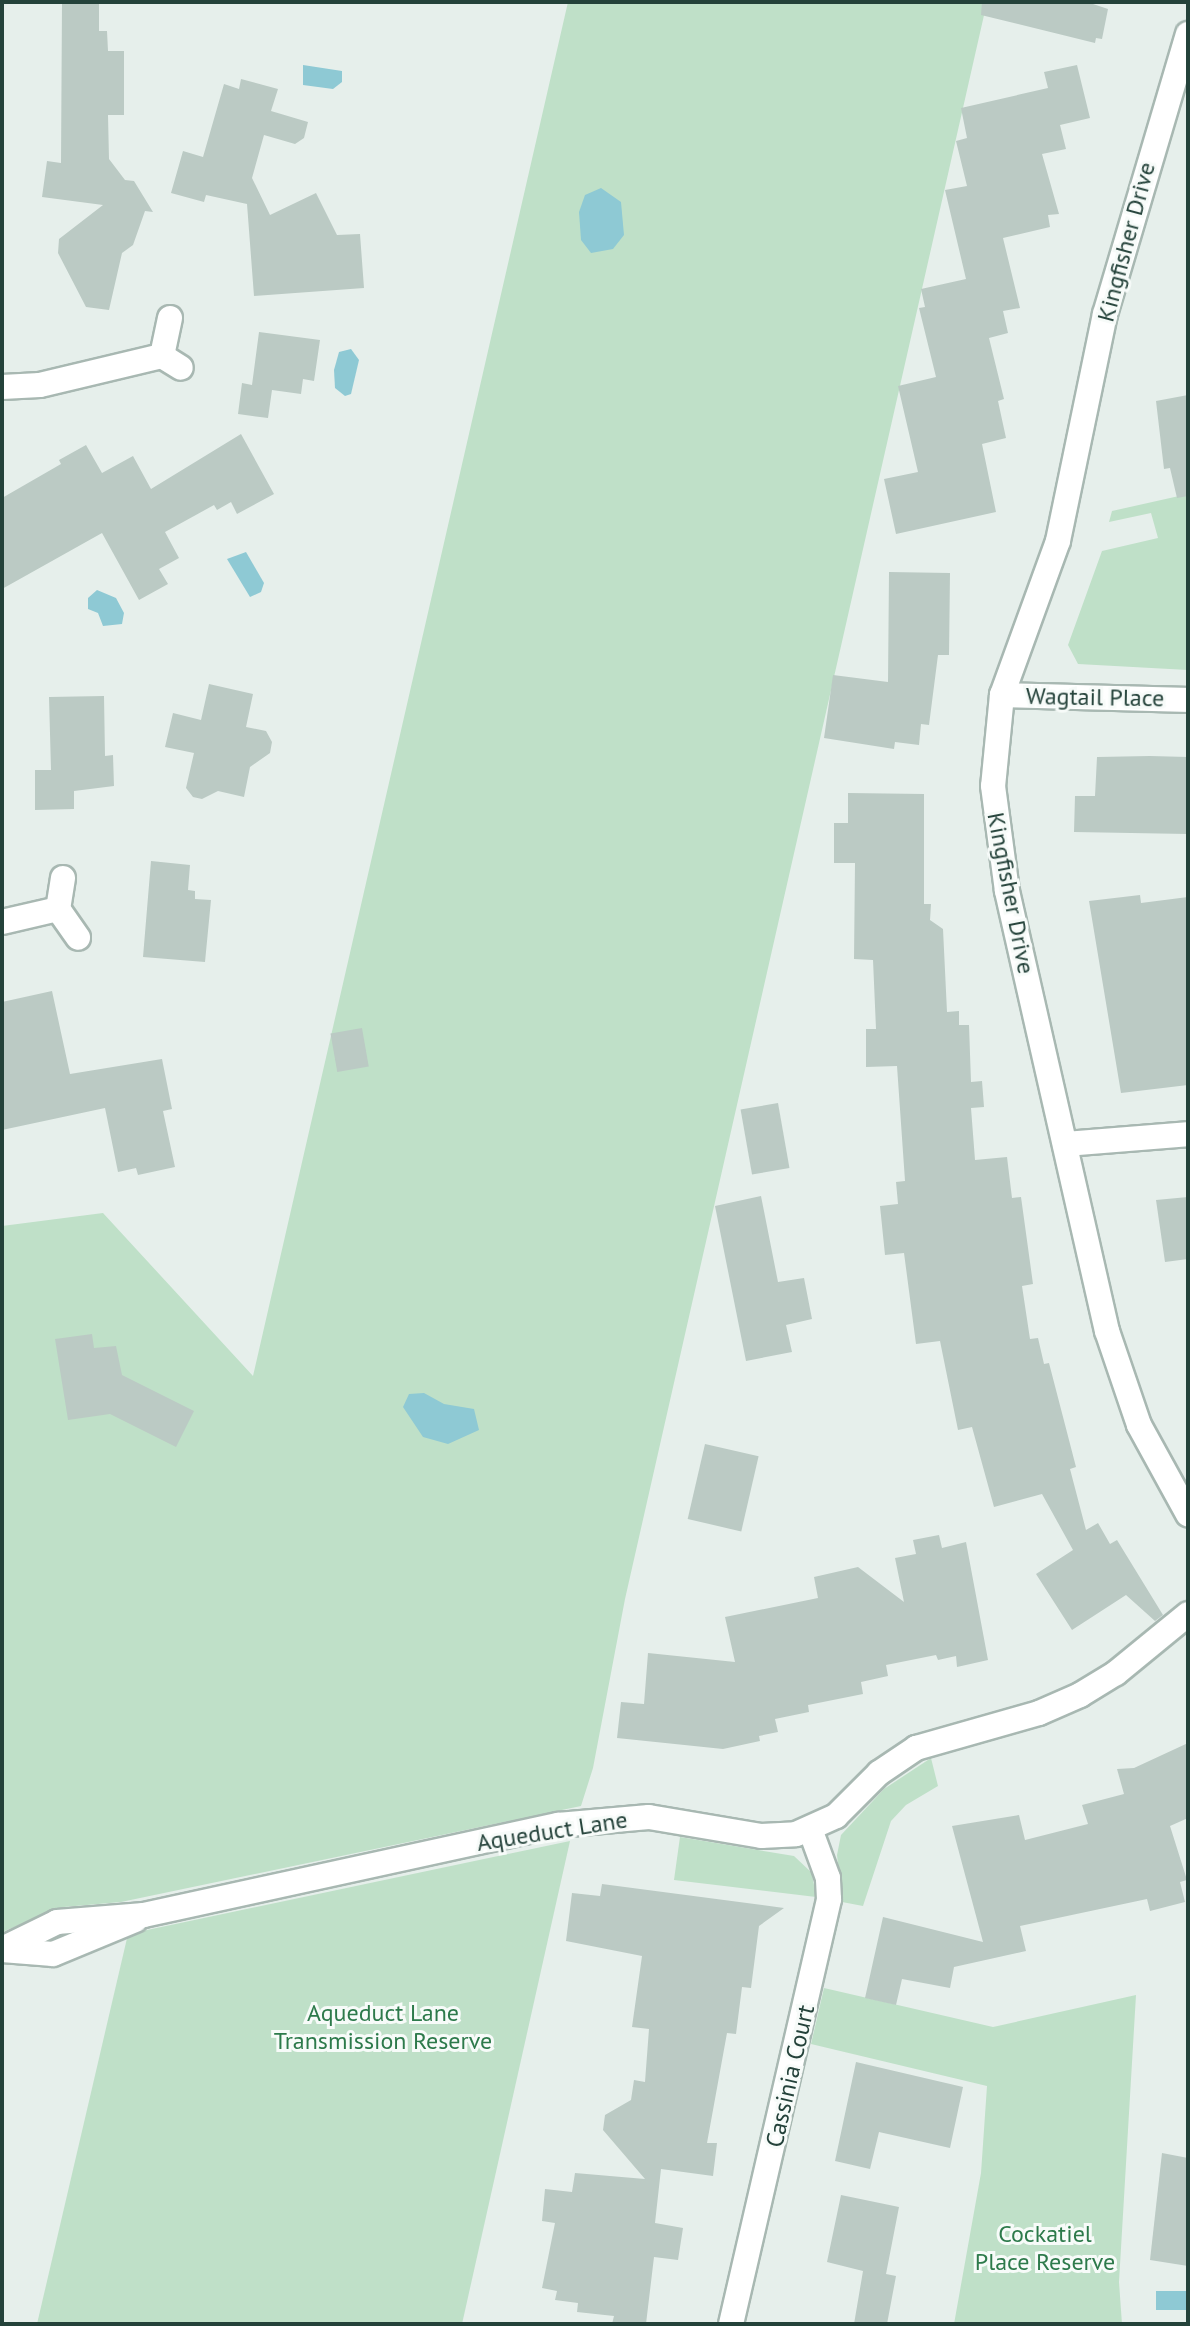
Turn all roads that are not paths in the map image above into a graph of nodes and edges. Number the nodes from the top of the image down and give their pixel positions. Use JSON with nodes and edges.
{"nodes":[{"id":1,"x":1188,"y":34,"type":"edge"},
{"id":2,"x":170,"y":318,"type":"dead end"},
{"id":3,"x":2,"y":387,"type":"edge"},
{"id":4,"x":1002,"y":695,"type":"junction"},
{"id":5,"x":1188,"y":700,"type":"edge"},
{"id":6,"x":63,"y":878,"type":"dead end"},
{"id":7,"x":58,"y":909,"type":"junction"},
{"id":8,"x":2,"y":922,"type":"edge"},
{"id":9,"x":78,"y":938,"type":"dead end"},
{"id":10,"x":1188,"y":1134,"type":"edge"},
{"id":11,"x":1065,"y":1144,"type":"junction"},
{"id":12,"x":1188,"y":1514,"type":"edge"},
{"id":13,"x":1188,"y":1614,"type":"edge"},
{"id":14,"x":810,"y":1829,"type":"junction"},
{"id":15,"x":2,"y":1950,"type":"edge"},
{"id":16,"x":731,"y":2324,"type":"edge"}],
"edges":[{"from":1,"to":4,"type":"street","name":"Kingfisher Drive"},
{"from":2,"to":3,"type":"street"},
{"from":4,"to":5,"type":"street","name":"Wagtail Place"},
{"from":4,"to":11,"type":"street","name":"Kingfisher Drive"},
{"from":6,"to":7,"type":"street"},
{"from":7,"to":8,"type":"street"},
{"from":7,"to":9,"type":"street"},
{"from":10,"to":11,"type":"street"},
{"from":11,"to":12,"type":"street","name":"Kingfisher Drive"},
{"from":13,"to":14,"type":"street","name":"Aqueduct Lane"},
{"from":14,"to":15,"type":"street","name":"Aqueduct Lane"},
{"from":14,"to":16,"type":"street","name":"Cassinia Court"}]}
